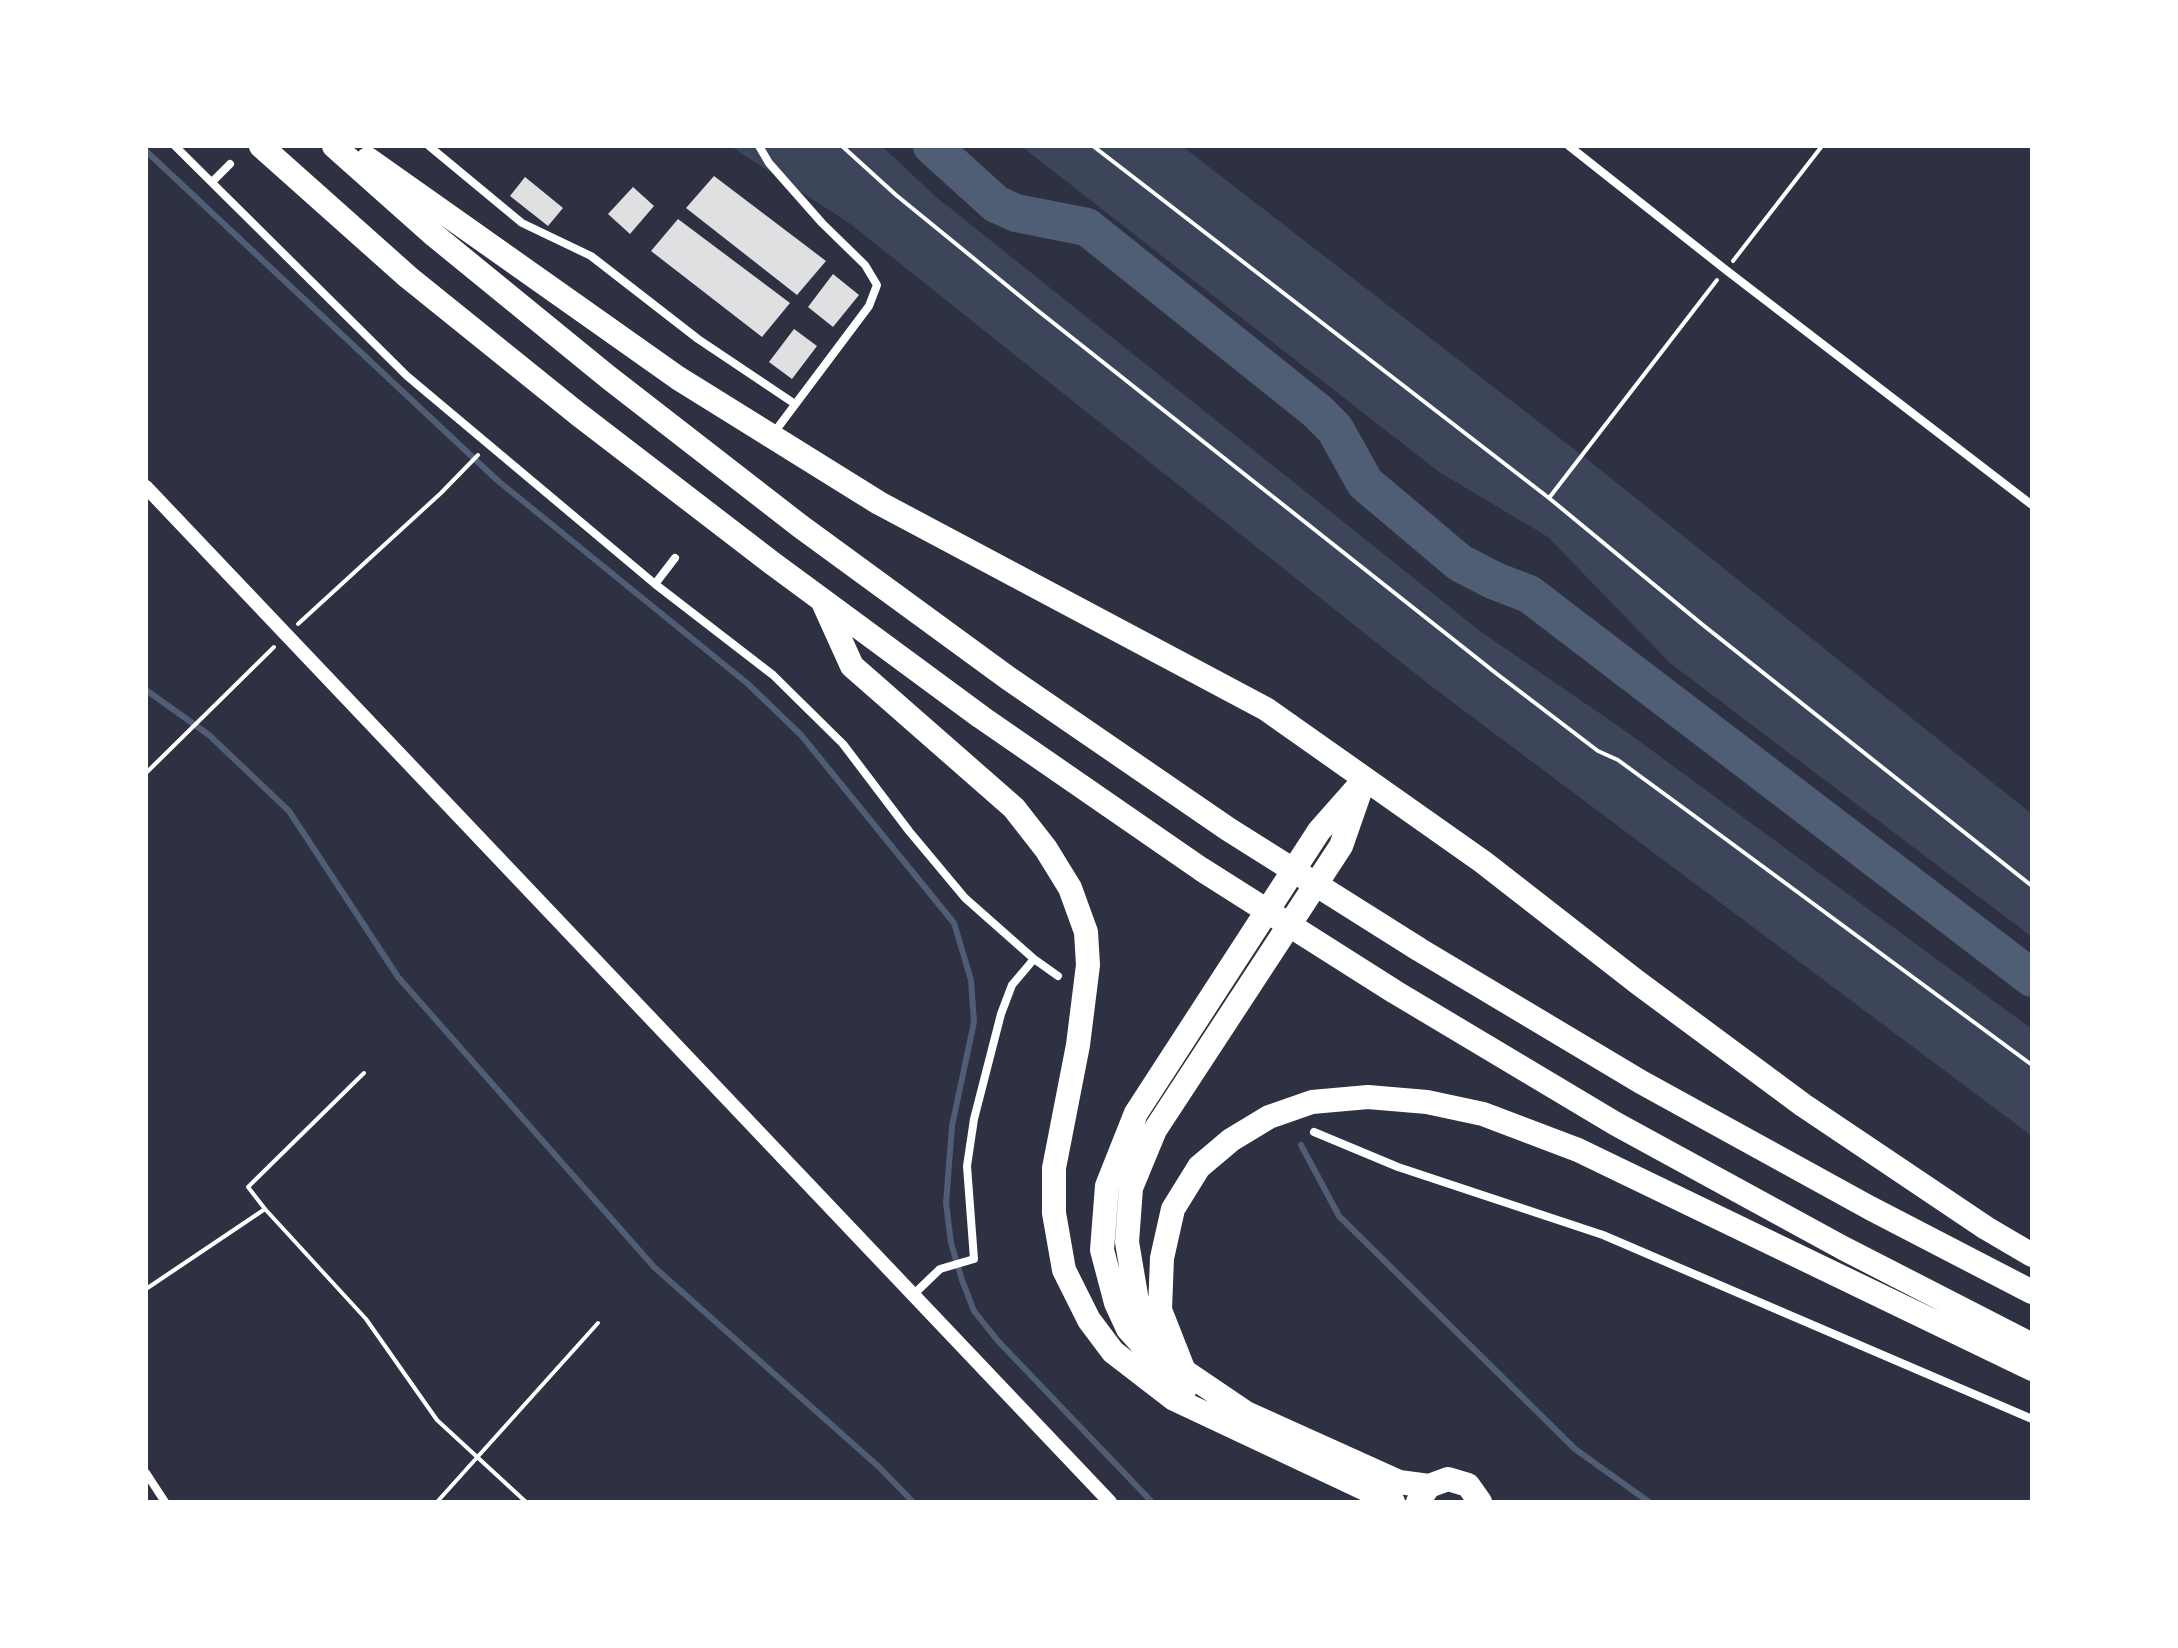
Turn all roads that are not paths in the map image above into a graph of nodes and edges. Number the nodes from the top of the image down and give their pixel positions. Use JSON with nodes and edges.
{"nodes":[{"id":1,"x":175,"y":146,"type":"edge"},
{"id":2,"x":261,"y":146,"type":"edge"},
{"id":3,"x":334,"y":146,"type":"edge"},
{"id":4,"x":350,"y":146,"type":"edge"},
{"id":5,"x":429,"y":146,"type":"edge"},
{"id":6,"x":759,"y":146,"type":"edge"},
{"id":7,"x":1569,"y":146,"type":"edge"},
{"id":8,"x":230,"y":164,"type":"dead end"},
{"id":9,"x":213,"y":181,"type":"junction"},
{"id":10,"x":795,"y":404,"type":"junction"},
{"id":11,"x":779,"y":426,"type":"dead end"},
{"id":12,"x":146,"y":487,"type":"edge"},
{"id":13,"x":2032,"y":505,"type":"edge"},
{"id":14,"x":675,"y":558,"type":"dead end"},
{"id":15,"x":655,"y":584,"type":"junction"},
{"id":16,"x":822,"y":600,"type":"junction"},
{"id":17,"x":1364,"y":780,"type":"junction"},
{"id":18,"x":1034,"y":959,"type":"junction"},
{"id":19,"x":1058,"y":976,"type":"dead end"},
{"id":20,"x":1314,"y":1132,"type":"dead end"},
{"id":21,"x":2032,"y":1255,"type":"edge"},
{"id":22,"x":2032,"y":1292,"type":"edge"},
{"id":23,"x":914,"y":1294,"type":"junction"},
{"id":24,"x":2032,"y":1345,"type":"edge"},
{"id":25,"x":2032,"y":1369,"type":"edge"},
{"id":26,"x":1184,"y":1371,"type":"junction"},
{"id":27,"x":2032,"y":1419,"type":"edge"},
{"id":28,"x":1231,"y":1427,"type":"junction"},
{"id":29,"x":146,"y":1473,"type":"edge"},
{"id":30,"x":1424,"y":1494,"type":"edge"},
{"id":31,"x":165,"y":1502,"type":"edge"},
{"id":32,"x":1110,"y":1502,"type":"edge"},
{"id":33,"x":1393,"y":1502,"type":"edge"},
{"id":34,"x":1480,"y":1502,"type":"edge"}],
"edges":[{"from":1,"to":9,"type":"street"},
{"from":2,"to":16,"type":"highway"},
{"from":3,"to":22,"type":"highway"},
{"from":4,"to":17,"type":"highway"},
{"from":5,"to":10,"type":"street"},
{"from":6,"to":10,"type":"street"},
{"from":7,"to":13,"type":"street"},
{"from":8,"to":9,"type":"street"},
{"from":9,"to":15,"type":"street"},
{"from":10,"to":11,"type":"street"},
{"from":12,"to":23,"type":"street"},
{"from":14,"to":15,"type":"street"},
{"from":15,"to":18,"type":"street"},
{"from":16,"to":24,"type":"highway"},
{"from":16,"to":28,"type":"highway"},
{"from":17,"to":21,"type":"highway"},
{"from":17,"to":26,"type":"highway"},
{"from":17,"to":28,"type":"highway"},
{"from":18,"to":19,"type":"street"},
{"from":18,"to":23,"type":"street"},
{"from":20,"to":27,"type":"street"},
{"from":23,"to":32,"type":"street"},
{"from":25,"to":26,"type":"highway"},
{"from":26,"to":30,"type":"highway"},
{"from":28,"to":33,"type":"highway"},
{"from":29,"to":31,"type":"street"},
{"from":30,"to":34,"type":"highway"}]}
